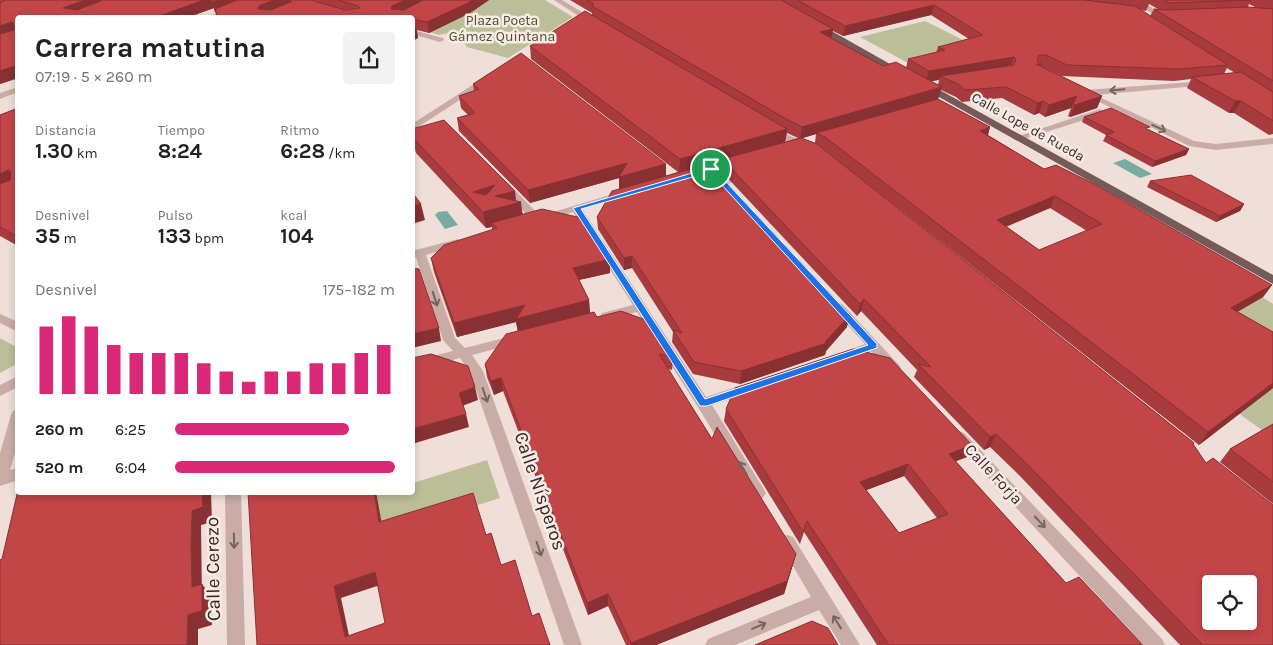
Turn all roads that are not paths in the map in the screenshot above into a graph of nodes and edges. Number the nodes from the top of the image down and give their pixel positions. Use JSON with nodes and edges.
{"nodes":[{"id":1,"x":255,"y":0,"type":"edge"},
{"id":2,"x":557,"y":0,"type":"edge"},
{"id":3,"x":1135,"y":0,"type":"edge"},
{"id":4,"x":216,"y":15,"type":"edge"},
{"id":5,"x":1140,"y":15,"type":"edge"},
{"id":6,"x":1173,"y":16,"type":"edge"},
{"id":7,"x":585,"y":17,"type":"junction"},
{"id":8,"x":1163,"y":17,"type":"junction"},
{"id":9,"x":808,"y":21,"type":"edge"},
{"id":10,"x":577,"y":22,"type":"edge"},
{"id":11,"x":602,"y":27,"type":"edge"},
{"id":12,"x":415,"y":33,"type":"edge"},
{"id":13,"x":440,"y":40,"type":"dead end"},
{"id":14,"x":498,"y":73,"type":"edge"},
{"id":15,"x":908,"y":76,"type":"edge"},
{"id":16,"x":917,"y":81,"type":"edge"},
{"id":17,"x":943,"y":82,"type":"edge"},
{"id":18,"x":1216,"y":82,"type":"edge"},
{"id":19,"x":925,"y":86,"type":"junction"},
{"id":20,"x":15,"y":90,"type":"edge"},
{"id":21,"x":0,"y":96,"type":"edge"},
{"id":22,"x":952,"y":100,"type":"junction"},
{"id":23,"x":940,"y":104,"type":"edge"},
{"id":24,"x":1115,"y":107,"type":"junction"},
{"id":25,"x":764,"y":126,"type":"edge"},
{"id":26,"x":415,"y":127,"type":"edge"},
{"id":27,"x":818,"y":138,"type":"edge"},
{"id":28,"x":1018,"y":138,"type":"junction"},
{"id":29,"x":1273,"y":141,"type":"edge"},
{"id":30,"x":799,"y":144,"type":"junction"},
{"id":31,"x":782,"y":149,"type":"edge"},
{"id":32,"x":819,"y":152,"type":"edge"},
{"id":33,"x":746,"y":159,"type":"edge"},
{"id":34,"x":711,"y":169,"type":"junction"},
{"id":35,"x":686,"y":176,"type":"edge"},
{"id":36,"x":496,"y":177,"type":"edge"},
{"id":37,"x":721,"y":181,"type":"edge"},
{"id":38,"x":632,"y":192,"type":"edge"},
{"id":39,"x":576,"y":208,"type":"junction"},
{"id":40,"x":464,"y":240,"type":"edge"},
{"id":41,"x":416,"y":254,"type":"edge"},
{"id":42,"x":1273,"y":280,"type":"edge"},
{"id":43,"x":828,"y":296,"type":"edge"},
{"id":44,"x":640,"y":307,"type":"junction"},
{"id":45,"x":0,"y":318,"type":"edge"},
{"id":46,"x":593,"y":319,"type":"edge"},
{"id":47,"x":15,"y":326,"type":"edge"},
{"id":48,"x":528,"y":336,"type":"edge"},
{"id":49,"x":874,"y":346,"type":"junction"},
{"id":50,"x":463,"y":353,"type":"junction"},
{"id":51,"x":827,"y":362,"type":"edge"},
{"id":52,"x":415,"y":365,"type":"edge"},
{"id":53,"x":908,"y":382,"type":"edge"},
{"id":54,"x":15,"y":383,"type":"edge"},
{"id":55,"x":760,"y":384,"type":"edge"},
{"id":56,"x":0,"y":391,"type":"edge"},
{"id":57,"x":703,"y":403,"type":"junction"},
{"id":58,"x":948,"y":425,"type":"edge"},
{"id":59,"x":15,"y":426,"type":"edge"},
{"id":60,"x":15,"y":475,"type":"edge"},
{"id":61,"x":0,"y":479,"type":"edge"},
{"id":62,"x":233,"y":495,"type":"edge"},
{"id":63,"x":766,"y":506,"type":"edge"},
{"id":64,"x":781,"y":531,"type":"edge"},
{"id":65,"x":823,"y":600,"type":"junction"},
{"id":66,"x":236,"y":645,"type":"edge"},
{"id":67,"x":573,"y":645,"type":"edge"},
{"id":68,"x":714,"y":645,"type":"edge"},
{"id":69,"x":852,"y":645,"type":"edge"},
{"id":70,"x":1156,"y":645,"type":"edge"}],
"edges":[{"from":1,"to":4,"type":"street"},
{"from":2,"to":7,"type":"street"},
{"from":3,"to":8,"type":"street"},
{"from":5,"to":8,"type":"street"},
{"from":6,"to":8,"type":"street"},
{"from":7,"to":10,"type":"street"},
{"from":7,"to":11,"type":"street"},
{"from":9,"to":15,"type":"main road"},
{"from":12,"to":13,"type":"street"},
{"from":14,"to":26,"type":"street"},
{"from":16,"to":19,"type":"main road","name":"Calle Lope de Rueda"},
{"from":17,"to":19,"type":"street"},
{"from":18,"to":24,"type":"street","one_way":true},
{"from":19,"to":22,"type":"main road","name":"Calle Lope de Rueda"},
{"from":20,"to":21,"type":"street"},
{"from":22,"to":23,"type":"street"},
{"from":22,"to":28,"type":"main road","name":"Calle Lope de Rueda"},
{"from":24,"to":28,"type":"street"},
{"from":24,"to":29,"type":"street","one_way":true},
{"from":25,"to":30,"type":"street"},
{"from":27,"to":30,"type":"street"},
{"from":28,"to":42,"type":"main road","name":"Calle Lope de Rueda"},
{"from":30,"to":31,"type":"street"},
{"from":30,"to":32,"type":"street"},
{"from":33,"to":34,"type":"street"},
{"from":34,"to":35,"type":"street"},
{"from":34,"to":37,"type":"street"},
{"from":36,"to":39,"type":"street"},
{"from":38,"to":39,"type":"street"},
{"from":39,"to":44,"type":"street"},
{"from":40,"to":41,"type":"street"},
{"from":41,"to":50,"type":"street","name":"Calle Nísperos","one_way":true},
{"from":43,"to":49,"type":"street"},
{"from":44,"to":46,"type":"street"},
{"from":44,"to":57,"type":"street"},
{"from":45,"to":47,"type":"street"},
{"from":48,"to":50,"type":"street"},
{"from":49,"to":51,"type":"street"},
{"from":49,"to":53,"type":"street"},
{"from":50,"to":52,"type":"street"},
{"from":50,"to":67,"type":"street","name":"Calle Nísperos","one_way":true},
{"from":54,"to":56,"type":"street"},
{"from":55,"to":57,"type":"street"},
{"from":63,"to":57,"type":"street","one_way":true},
{"from":58,"to":70,"type":"street","name":"Calle Forja","one_way":true},
{"from":59,"to":61,"type":"street"},
{"from":60,"to":61,"type":"street"},
{"from":62,"to":66,"type":"street","name":"Calle Cerezo","one_way":true},
{"from":64,"to":65,"type":"street"},
{"from":68,"to":65,"type":"street","one_way":true},
{"from":69,"to":65,"type":"street","one_way":true}]}
